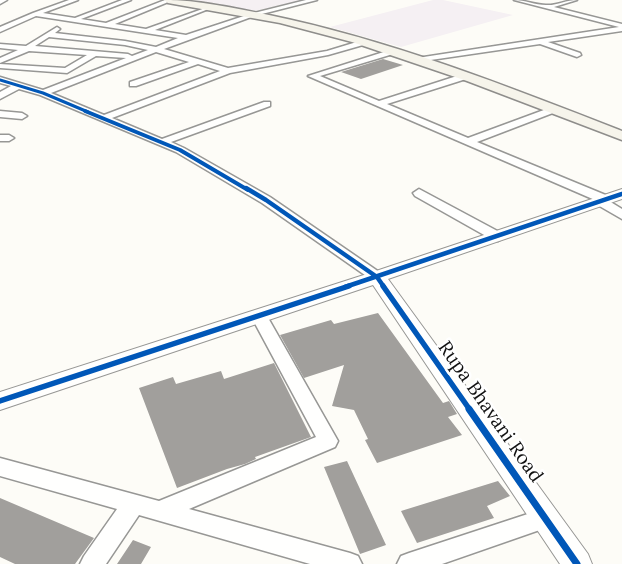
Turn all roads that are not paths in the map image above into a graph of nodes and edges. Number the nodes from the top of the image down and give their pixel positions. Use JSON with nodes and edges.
{"nodes":[{"id":1,"x":4,"y":0,"type":"edge"},
{"id":2,"x":75,"y":0,"type":"edge"},
{"id":3,"x":128,"y":0,"type":"edge"},
{"id":4,"x":169,"y":0,"type":"edge"},
{"id":5,"x":314,"y":0,"type":"edge"},
{"id":6,"x":517,"y":0,"type":"edge"},
{"id":7,"x":574,"y":0,"type":"edge"},
{"id":8,"x":0,"y":2,"type":"edge"},
{"id":9,"x":209,"y":7,"type":"junction"},
{"id":10,"x":546,"y":7,"type":"junction"},
{"id":11,"x":35,"y":14,"type":"junction"},
{"id":12,"x":252,"y":15,"type":"junction"},
{"id":13,"x":74,"y":20,"type":"junction"},
{"id":14,"x":108,"y":24,"type":"junction"},
{"id":15,"x":622,"y":28,"type":"edge"},
{"id":16,"x":0,"y":30,"type":"edge"},
{"id":17,"x":147,"y":31,"type":"junction"},
{"id":18,"x":49,"y":35,"type":"junction"},
{"id":19,"x":186,"y":38,"type":"junction"},
{"id":20,"x":542,"y":42,"type":"junction"},
{"id":21,"x":360,"y":43,"type":"junction"},
{"id":22,"x":0,"y":46,"type":"edge"},
{"id":23,"x":28,"y":48,"type":"junction"},
{"id":24,"x":155,"y":49,"type":"junction"},
{"id":25,"x":390,"y":52,"type":"junction"},
{"id":26,"x":94,"y":54,"type":"junction"},
{"id":27,"x":577,"y":55,"type":"dead end"},
{"id":28,"x":133,"y":57,"type":"junction"},
{"id":29,"x":417,"y":60,"type":"junction"},
{"id":30,"x":0,"y":61,"type":"edge"},
{"id":31,"x":197,"y":62,"type":"junction"},
{"id":32,"x":0,"y":66,"type":"edge"},
{"id":33,"x":228,"y":71,"type":"junction"},
{"id":34,"x":463,"y":77,"type":"junction"},
{"id":35,"x":0,"y":80,"type":"edge"},
{"id":36,"x":133,"y":84,"type":"dead end"},
{"id":37,"x":19,"y":85,"type":"junction"},
{"id":38,"x":43,"y":93,"type":"junction"},
{"id":39,"x":0,"y":96,"type":"edge"},
{"id":40,"x":267,"y":104,"type":"dead end"},
{"id":41,"x":378,"y":104,"type":"junction"},
{"id":42,"x":555,"y":109,"type":"junction"},
{"id":43,"x":0,"y":114,"type":"edge"},
{"id":44,"x":22,"y":116,"type":"dead end"},
{"id":45,"x":104,"y":118,"type":"junction"},
{"id":46,"x":622,"y":136,"type":"edge"},
{"id":47,"x":162,"y":142,"type":"junction"},
{"id":48,"x":467,"y":142,"type":"junction"},
{"id":49,"x":419,"y":193,"type":"dead end"},
{"id":50,"x":609,"y":198,"type":"edge"},
{"id":51,"x":622,"y":215,"type":"edge"},
{"id":52,"x":498,"y":237,"type":"junction"},
{"id":53,"x":378,"y":277,"type":"junction"},
{"id":54,"x":259,"y":316,"type":"junction"},
{"id":55,"x":1,"y":402,"type":"edge"},
{"id":56,"x":0,"y":466,"type":"edge"},
{"id":57,"x":133,"y":505,"type":"junction"},
{"id":58,"x":158,"y":512,"type":"junction"},
{"id":59,"x":546,"y":518,"type":"junction"},
{"id":60,"x":92,"y":564,"type":"edge"},
{"id":61,"x":350,"y":564,"type":"edge"},
{"id":62,"x":409,"y":564,"type":"edge"},
{"id":63,"x":577,"y":564,"type":"edge"}],
"edges":[{"from":1,"to":8,"type":"street"},
{"from":2,"to":11,"type":"street"},
{"from":3,"to":13,"type":"street"},
{"from":4,"to":9,"type":"main road"},
{"from":4,"to":14,"type":"street"},
{"from":5,"to":12,"type":"street"},
{"from":6,"to":10,"type":"street"},
{"from":7,"to":10,"type":"street"},
{"from":9,"to":12,"type":"main road"},
{"from":9,"to":17,"type":"street"},
{"from":10,"to":15,"type":"street"},
{"from":11,"to":13,"type":"street"},
{"from":11,"to":16,"type":"street"},
{"from":12,"to":19,"type":"street"},
{"from":12,"to":21,"type":"main road"},
{"from":13,"to":14,"type":"street"},
{"from":13,"to":18,"type":"street"},
{"from":14,"to":17,"type":"street"},
{"from":15,"to":20,"type":"street"},
{"from":17,"to":19,"type":"street"},
{"from":18,"to":23,"type":"street"},
{"from":18,"to":24,"type":"street"},
{"from":19,"to":24,"type":"street"},
{"from":20,"to":27,"type":"street"},
{"from":20,"to":29,"type":"street"},
{"from":21,"to":25,"type":"main road"},
{"from":21,"to":33,"type":"street"},
{"from":22,"to":23,"type":"street"},
{"from":23,"to":26,"type":"street"},
{"from":23,"to":30,"type":"street"},
{"from":24,"to":28,"type":"street"},
{"from":24,"to":31,"type":"street"},
{"from":25,"to":29,"type":"main road"},
{"from":25,"to":41,"type":"street"},
{"from":26,"to":28,"type":"street"},
{"from":26,"to":32,"type":"street"},
{"from":28,"to":38,"type":"street"},
{"from":29,"to":34,"type":"main road"},
{"from":31,"to":33,"type":"street"},
{"from":31,"to":36,"type":"street"},
{"from":33,"to":45,"type":"street"},
{"from":34,"to":41,"type":"street"},
{"from":34,"to":42,"type":"main road"},
{"from":35,"to":37,"type":"street"},
{"from":37,"to":38,"type":"street"},
{"from":37,"to":39,"type":"street"},
{"from":38,"to":45,"type":"street"},
{"from":40,"to":47,"type":"street"},
{"from":41,"to":48,"type":"street"},
{"from":42,"to":46,"type":"main road"},
{"from":42,"to":48,"type":"street"},
{"from":43,"to":44,"type":"street"},
{"from":45,"to":47,"type":"street"},
{"from":47,"to":53,"type":"street"},
{"from":48,"to":50,"type":"street"},
{"from":49,"to":52,"type":"street"},
{"from":50,"to":51,"type":"street"},
{"from":50,"to":52,"type":"street"},
{"from":52,"to":53,"type":"street"},
{"from":53,"to":54,"type":"street"},
{"from":53,"to":59,"type":"street","name":"Rupa Bhavani Road"},
{"from":54,"to":55,"type":"street"},
{"from":54,"to":58,"type":"street"},
{"from":56,"to":57,"type":"street"},
{"from":57,"to":58,"type":"street"},
{"from":57,"to":60,"type":"street"},
{"from":58,"to":61,"type":"street"},
{"from":59,"to":62,"type":"street"},
{"from":59,"to":63,"type":"street","name":"Rupa Bhavani Road"}]}
